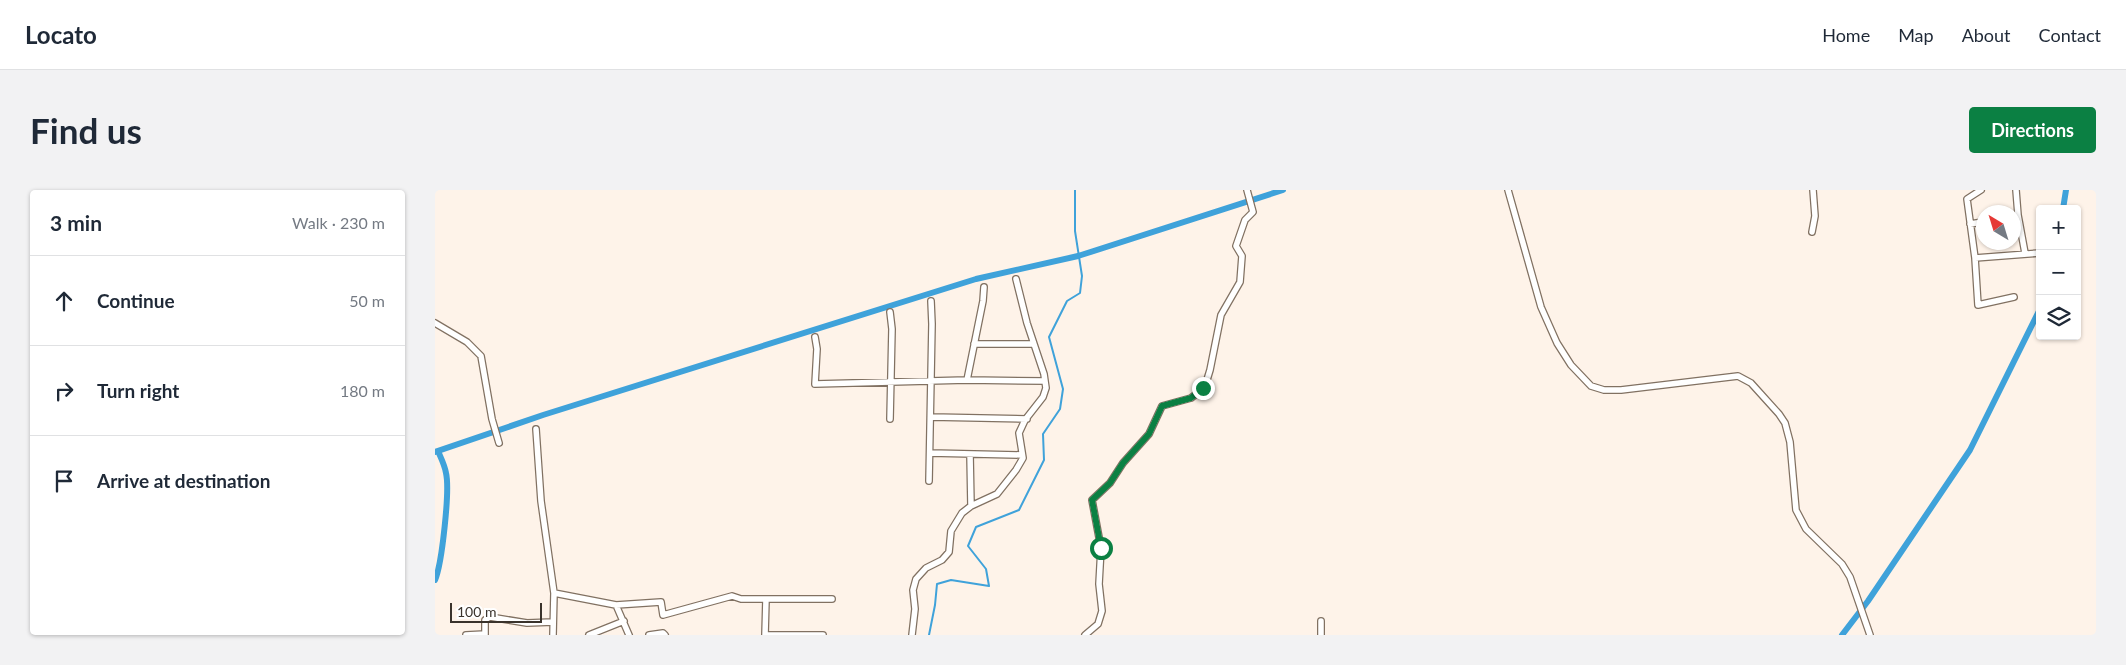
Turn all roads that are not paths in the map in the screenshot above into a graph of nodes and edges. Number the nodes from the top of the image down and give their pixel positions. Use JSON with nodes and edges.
{"nodes":[{"id":1,"x":1247,"y":190,"type":"edge"},
{"id":2,"x":1507,"y":190,"type":"edge"},
{"id":3,"x":1813,"y":190,"type":"edge"},
{"id":4,"x":1981,"y":190,"type":"edge"},
{"id":5,"x":2016,"y":190,"type":"edge"},
{"id":6,"x":1976,"y":223,"type":"edge"},
{"id":7,"x":1970,"y":224,"type":"junction"},
{"id":8,"x":1812,"y":232,"type":"dead end"},
{"id":9,"x":2025,"y":253,"type":"junction"},
{"id":10,"x":2036,"y":253,"type":"edge"},
{"id":11,"x":1975,"y":258,"type":"junction"},
{"id":12,"x":1017,"y":279,"type":"dead end"},
{"id":13,"x":983,"y":287,"type":"dead end"},
{"id":14,"x":2014,"y":297,"type":"dead end"},
{"id":15,"x":931,"y":301,"type":"dead end"},
{"id":16,"x":891,"y":312,"type":"dead end"},
{"id":17,"x":435,"y":323,"type":"edge"},
{"id":18,"x":815,"y":337,"type":"dead end"},
{"id":19,"x":974,"y":344,"type":"junction"},
{"id":20,"x":1033,"y":344,"type":"junction"},
{"id":21,"x":931,"y":380,"type":"junction"},
{"id":22,"x":967,"y":380,"type":"junction"},
{"id":23,"x":1045,"y":381,"type":"junction"},
{"id":24,"x":891,"y":382,"type":"junction"},
{"id":25,"x":931,"y":417,"type":"junction"},
{"id":26,"x":1027,"y":418,"type":"junction"},
{"id":27,"x":889,"y":419,"type":"dead end"},
{"id":28,"x":536,"y":429,"type":"dead end"},
{"id":29,"x":499,"y":441,"type":"dead end"},
{"id":30,"x":930,"y":453,"type":"junction"},
{"id":31,"x":969,"y":454,"type":"junction"},
{"id":32,"x":1022,"y":455,"type":"junction"},
{"id":33,"x":929,"y":481,"type":"dead end"},
{"id":34,"x":971,"y":506,"type":"junction"},
{"id":35,"x":553,"y":593,"type":"junction"},
{"id":36,"x":767,"y":599,"type":"junction"},
{"id":37,"x":832,"y":599,"type":"dead end"},
{"id":38,"x":616,"y":605,"type":"junction"},
{"id":39,"x":624,"y":621,"type":"junction"},
{"id":40,"x":1321,"y":621,"type":"dead end"},
{"id":41,"x":553,"y":622,"type":"junction"},
{"id":42,"x":485,"y":634,"type":"edge"},
{"id":43,"x":465,"y":635,"type":"edge"},
{"id":44,"x":553,"y":635,"type":"edge"},
{"id":45,"x":589,"y":635,"type":"edge"},
{"id":46,"x":629,"y":635,"type":"edge"},
{"id":47,"x":649,"y":635,"type":"edge"},
{"id":48,"x":665,"y":635,"type":"edge"},
{"id":49,"x":823,"y":635,"type":"edge"},
{"id":50,"x":912,"y":635,"type":"edge"},
{"id":51,"x":1085,"y":635,"type":"edge"},
{"id":52,"x":1321,"y":635,"type":"edge"},
{"id":53,"x":1870,"y":635,"type":"edge"}],
"edges":[{"from":1,"to":51,"type":"street"},
{"from":2,"to":53,"type":"street"},
{"from":3,"to":8,"type":"street"},
{"from":4,"to":7,"type":"street"},
{"from":5,"to":9,"type":"street"},
{"from":6,"to":7,"type":"street"},
{"from":7,"to":11,"type":"street"},
{"from":9,"to":10,"type":"street"},
{"from":9,"to":11,"type":"street"},
{"from":11,"to":14,"type":"street"},
{"from":12,"to":20,"type":"street"},
{"from":13,"to":19,"type":"street"},
{"from":15,"to":21,"type":"street"},
{"from":16,"to":24,"type":"street"},
{"from":17,"to":29,"type":"street"},
{"from":18,"to":24,"type":"street"},
{"from":19,"to":20,"type":"street"},
{"from":19,"to":22,"type":"street"},
{"from":20,"to":23,"type":"street"},
{"from":21,"to":22,"type":"street"},
{"from":21,"to":24,"type":"street"},
{"from":21,"to":25,"type":"street"},
{"from":22,"to":23,"type":"street"},
{"from":23,"to":26,"type":"street"},
{"from":24,"to":27,"type":"street"},
{"from":25,"to":26,"type":"street"},
{"from":25,"to":30,"type":"street"},
{"from":26,"to":32,"type":"street"},
{"from":28,"to":35,"type":"street"},
{"from":30,"to":31,"type":"street"},
{"from":30,"to":33,"type":"street"},
{"from":31,"to":32,"type":"street"},
{"from":31,"to":34,"type":"street"},
{"from":32,"to":34,"type":"street"},
{"from":34,"to":50,"type":"street"},
{"from":35,"to":38,"type":"street"},
{"from":35,"to":41,"type":"street"},
{"from":36,"to":37,"type":"street"},
{"from":36,"to":38,"type":"street"},
{"from":36,"to":49,"type":"street"},
{"from":38,"to":39,"type":"street"},
{"from":39,"to":45,"type":"street"},
{"from":39,"to":46,"type":"street"},
{"from":40,"to":52,"type":"street"},
{"from":41,"to":42,"type":"street"},
{"from":41,"to":44,"type":"street"},
{"from":42,"to":43,"type":"street"},
{"from":47,"to":48,"type":"street"}]}
